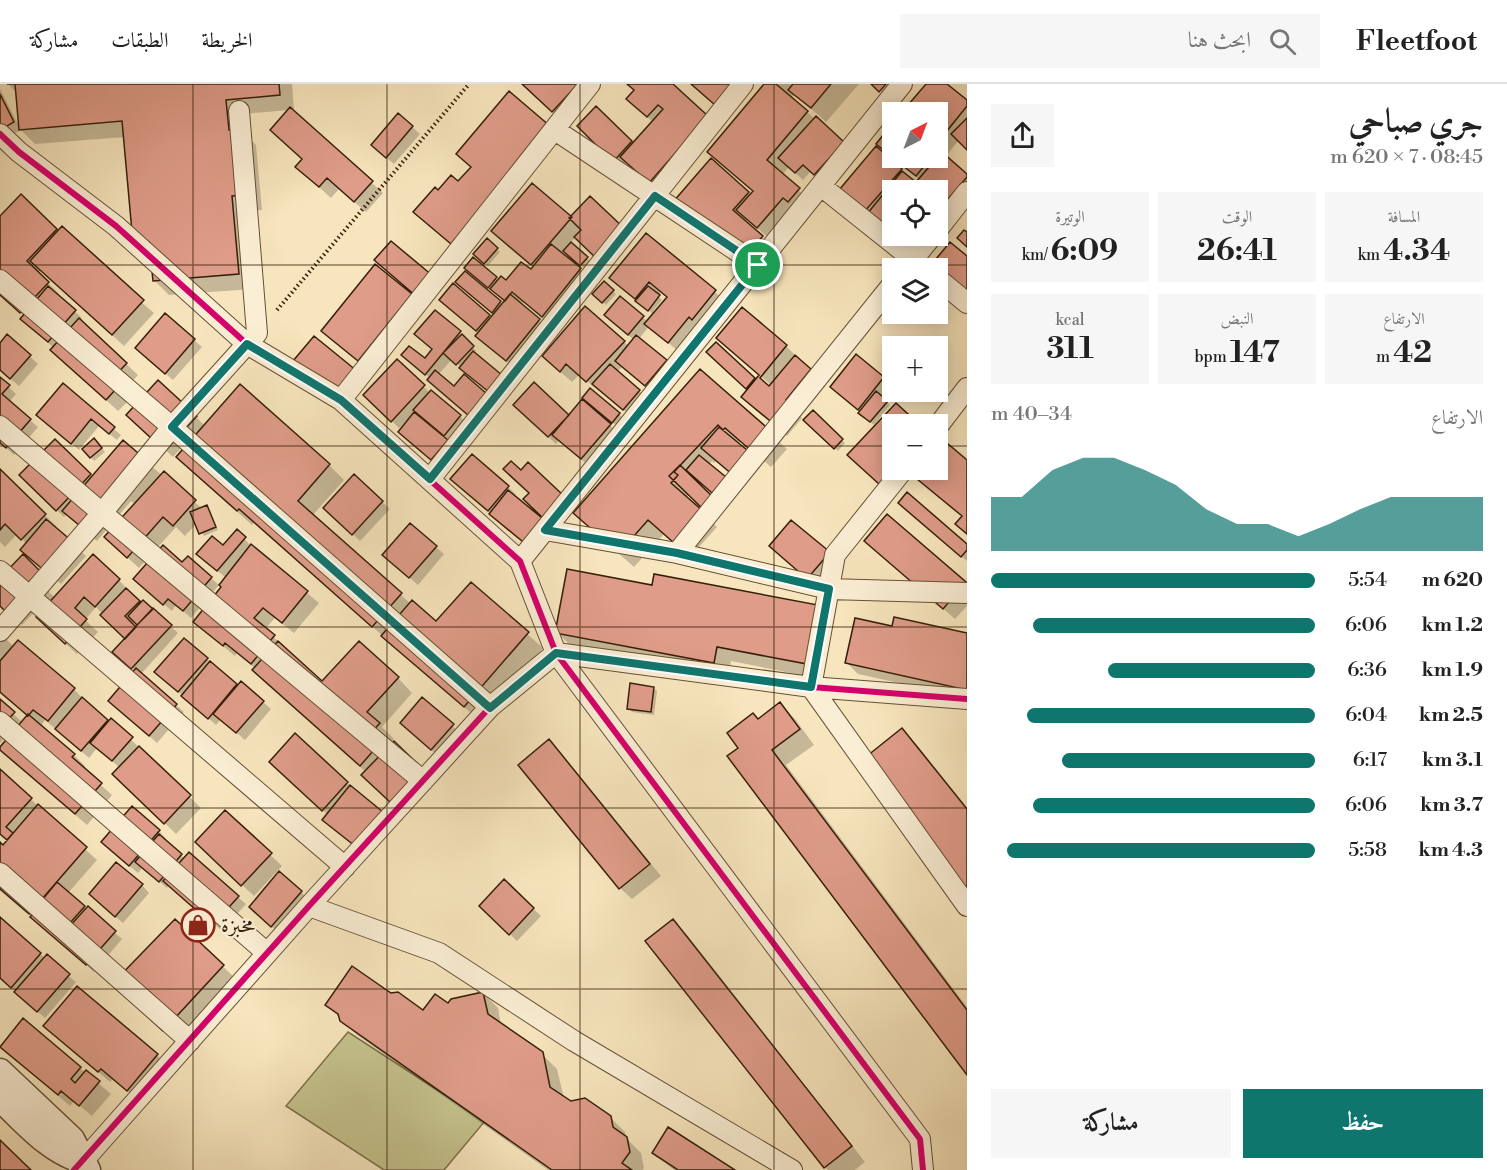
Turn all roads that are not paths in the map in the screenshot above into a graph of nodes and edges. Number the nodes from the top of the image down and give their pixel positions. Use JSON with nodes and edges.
{"nodes":[{"id":1,"x":590,"y":84,"type":"edge"},
{"id":2,"x":743,"y":84,"type":"edge"},
{"id":3,"x":902,"y":84,"type":"edge"},
{"id":4,"x":239,"y":111,"type":"dead end"},
{"id":5,"x":555,"y":130,"type":"junction"},
{"id":6,"x":0,"y":134,"type":"edge"},
{"id":7,"x":821,"y":186,"type":"junction"},
{"id":8,"x":967,"y":192,"type":"edge"},
{"id":9,"x":655,"y":196,"type":"junction"},
{"id":10,"x":948,"y":216,"type":"edge"},
{"id":11,"x":905,"y":258,"type":"edge"},
{"id":12,"x":758,"y":265,"type":"junction"},
{"id":13,"x":0,"y":280,"type":"edge"},
{"id":14,"x":948,"y":287,"type":"edge"},
{"id":15,"x":882,"y":297,"type":"edge"},
{"id":16,"x":967,"y":303,"type":"edge"},
{"id":17,"x":252,"y":338,"type":"junction"},
{"id":18,"x":967,"y":388,"type":"edge"},
{"id":19,"x":341,"y":400,"type":"junction"},
{"id":20,"x":947,"y":414,"type":"edge"},
{"id":21,"x":0,"y":426,"type":"edge"},
{"id":22,"x":172,"y":427,"type":"junction"},
{"id":23,"x":430,"y":479,"type":"junction"},
{"id":24,"x":895,"y":480,"type":"edge"},
{"id":25,"x":102,"y":513,"type":"junction"},
{"id":26,"x":545,"y":530,"type":"junction"},
{"id":27,"x":677,"y":553,"type":"junction"},
{"id":28,"x":520,"y":561,"type":"junction"},
{"id":29,"x":0,"y":571,"type":"edge"},
{"id":30,"x":829,"y":589,"type":"junction"},
{"id":31,"x":965,"y":590,"type":"edge"},
{"id":32,"x":30,"y":596,"type":"junction"},
{"id":33,"x":0,"y":631,"type":"edge"},
{"id":34,"x":556,"y":653,"type":"junction"},
{"id":35,"x":811,"y":687,"type":"junction"},
{"id":36,"x":967,"y":699,"type":"edge"},
{"id":37,"x":490,"y":708,"type":"junction"},
{"id":38,"x":0,"y":722,"type":"edge"},
{"id":39,"x":423,"y":781,"type":"junction"},
{"id":40,"x":345,"y":867,"type":"junction"},
{"id":41,"x":0,"y":873,"type":"edge"},
{"id":42,"x":309,"y":906,"type":"junction"},
{"id":43,"x":967,"y":906,"type":"edge"},
{"id":44,"x":267,"y":953,"type":"junction"},
{"id":45,"x":190,"y":1041,"type":"junction"},
{"id":46,"x":0,"y":1071,"type":"edge"},
{"id":47,"x":0,"y":1099,"type":"edge"},
{"id":48,"x":82,"y":1167,"type":"edge"},
{"id":49,"x":792,"y":1170,"type":"edge"},
{"id":50,"x":923,"y":1170,"type":"edge"}],
"edges":[{"from":1,"to":5,"type":"street"},
{"from":2,"to":9,"type":"street"},
{"from":3,"to":7,"type":"street"},
{"from":4,"to":17,"type":"street"},
{"from":5,"to":9,"type":"street"},
{"from":5,"to":19,"type":"street"},
{"from":6,"to":17,"type":"street"},
{"from":7,"to":11,"type":"street"},
{"from":7,"to":12,"type":"street"},
{"from":8,"to":10,"type":"street"},
{"from":9,"to":12,"type":"street"},
{"from":9,"to":23,"type":"street"},
{"from":12,"to":26,"type":"street"},
{"from":13,"to":22,"type":"street"},
{"from":14,"to":16,"type":"street"},
{"from":15,"to":27,"type":"street"},
{"from":17,"to":19,"type":"street"},
{"from":17,"to":22,"type":"street"},
{"from":18,"to":20,"type":"street"},
{"from":19,"to":23,"type":"street"},
{"from":21,"to":25,"type":"street"},
{"from":22,"to":25,"type":"street"},
{"from":22,"to":37,"type":"street"},
{"from":23,"to":28,"type":"street"},
{"from":24,"to":30,"type":"street"},
{"from":25,"to":32,"type":"street"},
{"from":25,"to":39,"type":"street"},
{"from":26,"to":27,"type":"street"},
{"from":26,"to":28,"type":"street"},
{"from":27,"to":30,"type":"street"},
{"from":28,"to":34,"type":"street"},
{"from":29,"to":32,"type":"street"},
{"from":30,"to":31,"type":"street"},
{"from":30,"to":35,"type":"street"},
{"from":32,"to":33,"type":"street"},
{"from":32,"to":40,"type":"street"},
{"from":34,"to":35,"type":"street"},
{"from":34,"to":37,"type":"street"},
{"from":34,"to":50,"type":"street"},
{"from":35,"to":36,"type":"street"},
{"from":35,"to":43,"type":"street"},
{"from":37,"to":39,"type":"street"},
{"from":38,"to":44,"type":"street"},
{"from":39,"to":40,"type":"street"},
{"from":40,"to":42,"type":"street"},
{"from":41,"to":45,"type":"street"},
{"from":42,"to":44,"type":"street"},
{"from":42,"to":49,"type":"street"},
{"from":44,"to":45,"type":"street"},
{"from":45,"to":48,"type":"street"},
{"from":46,"to":48,"type":"street"},
{"from":47,"to":48,"type":"street"}]}
